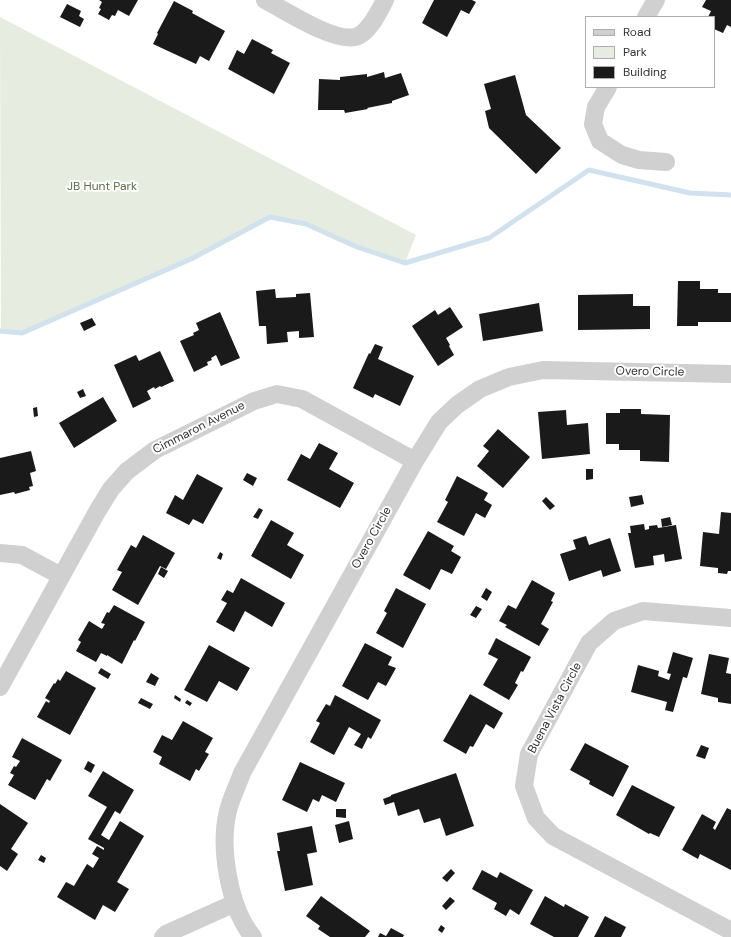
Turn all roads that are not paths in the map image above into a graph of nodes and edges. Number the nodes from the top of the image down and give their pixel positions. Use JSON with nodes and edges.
{"nodes":[{"id":1,"x":265,"y":0,"type":"edge"},
{"id":2,"x":386,"y":0,"type":"edge"},
{"id":3,"x":656,"y":0,"type":"edge"},
{"id":4,"x":647,"y":16,"type":"edge"},
{"id":5,"x":607,"y":88,"type":"edge"},
{"id":6,"x":666,"y":162,"type":"dead end"},
{"id":7,"x":731,"y":374,"type":"edge"},
{"id":8,"x":415,"y":461,"type":"junction"},
{"id":9,"x":0,"y":553,"type":"edge"},
{"id":10,"x":61,"y":576,"type":"junction"},
{"id":11,"x":731,"y":618,"type":"edge"},
{"id":12,"x":0,"y":687,"type":"edge"},
{"id":13,"x":235,"y":902,"type":"junction"},
{"id":14,"x":731,"y":931,"type":"edge"},
{"id":15,"x":162,"y":937,"type":"edge"},
{"id":16,"x":253,"y":937,"type":"edge"}],
"edges":[{"from":1,"to":2,"type":"street"},
{"from":3,"to":4,"type":"street"},
{"from":5,"to":6,"type":"street"},
{"from":7,"to":8,"type":"street","name":"Overo Circle"},
{"from":8,"to":10,"type":"street","name":"Cimmaron Avenue"},
{"from":8,"to":13,"type":"street","name":"Overo Circle"},
{"from":9,"to":10,"type":"street"},
{"from":10,"to":12,"type":"street","name":"Cimmaron Avenue"},
{"from":11,"to":14,"type":"street","name":"Buena Vista Circle"},
{"from":13,"to":15,"type":"street"},
{"from":13,"to":16,"type":"street","name":"Overo Circle"}]}
